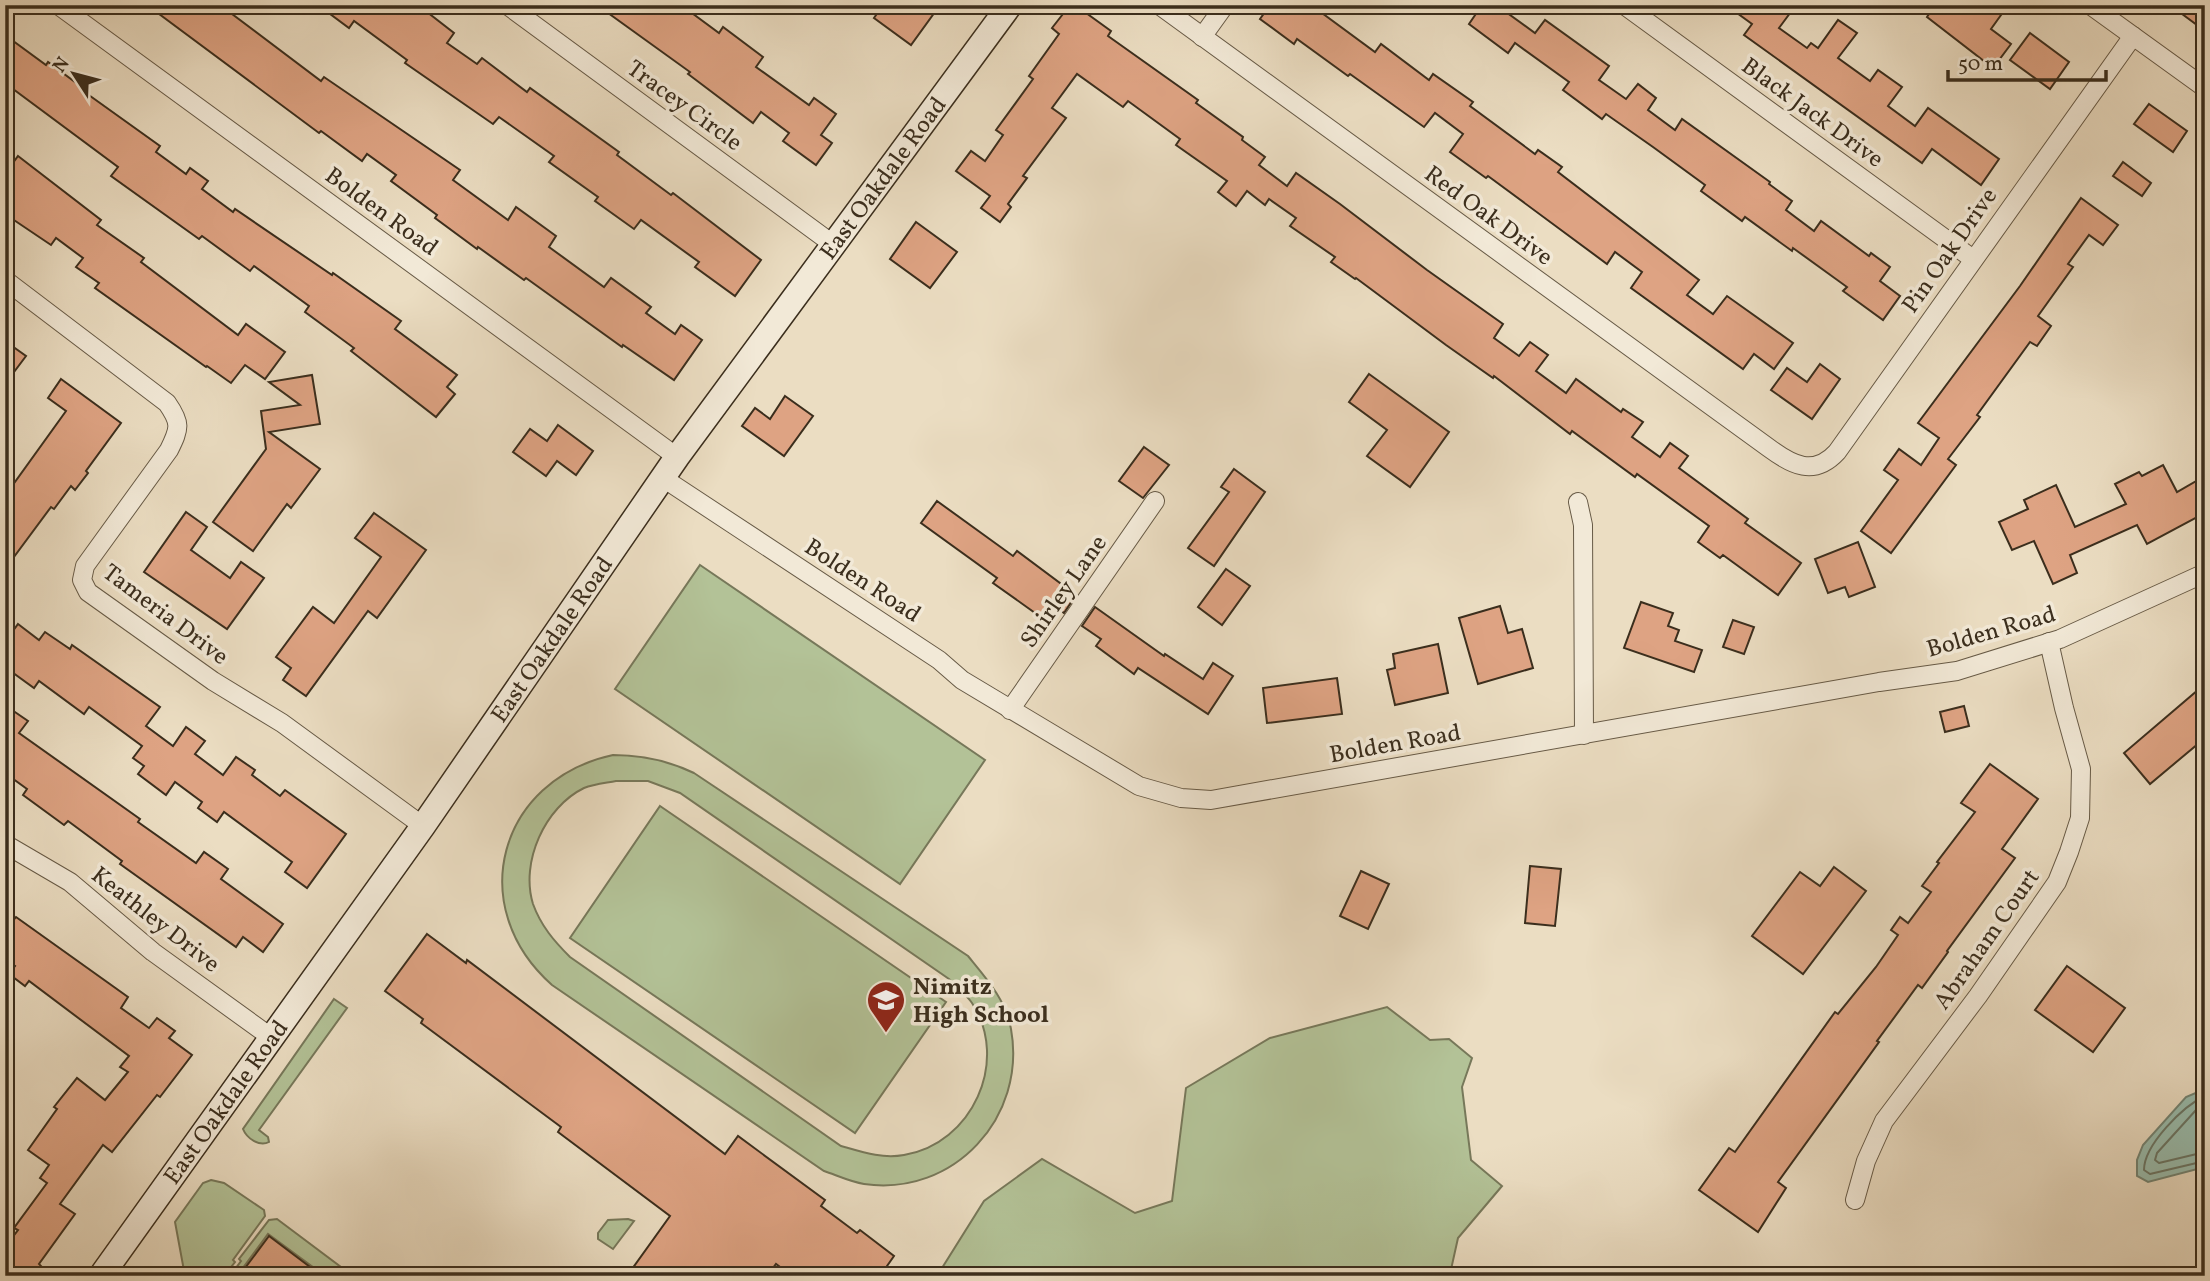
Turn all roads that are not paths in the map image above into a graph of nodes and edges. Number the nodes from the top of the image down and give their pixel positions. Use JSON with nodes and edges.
{"nodes":[{"id":1,"x":58,"y":5,"type":"edge"},
{"id":2,"x":506,"y":5,"type":"edge"},
{"id":3,"x":1010,"y":5,"type":"edge"},
{"id":4,"x":1159,"y":5,"type":"edge"},
{"id":5,"x":1225,"y":5,"type":"edge"},
{"id":6,"x":1624,"y":5,"type":"edge"},
{"id":7,"x":2090,"y":5,"type":"edge"},
{"id":8,"x":2133,"y":36,"type":"junction"},
{"id":9,"x":1202,"y":37,"type":"junction"},
{"id":10,"x":2205,"y":88,"type":"edge"},
{"id":11,"x":834,"y":245,"type":"junction"},
{"id":12,"x":1973,"y":259,"type":"junction"},
{"id":13,"x":5,"y":281,"type":"edge"},
{"id":14,"x":677,"y":457,"type":"junction"},
{"id":15,"x":1790,"y":463,"type":"joint"},
{"id":16,"x":663,"y":478,"type":"junction"},
{"id":17,"x":1155,"y":500,"type":"dead end"},
{"id":18,"x":1578,"y":502,"type":"dead end"},
{"id":19,"x":2205,"y":573,"type":"edge"},
{"id":20,"x":2049,"y":642,"type":"junction"},
{"id":21,"x":1010,"y":710,"type":"junction"},
{"id":22,"x":1584,"y":735,"type":"junction"},
{"id":23,"x":423,"y":826,"type":"junction"},
{"id":24,"x":5,"y":844,"type":"edge"},
{"id":25,"x":272,"y":1038,"type":"junction"},
{"id":26,"x":1855,"y":1200,"type":"dead end"},
{"id":27,"x":101,"y":1276,"type":"edge"}],
"edges":[{"from":1,"to":14,"type":"street","name":"Bolden Road"},
{"from":2,"to":11,"type":"street","name":"Tracey Circle"},
{"from":3,"to":11,"type":"street","name":"East Oakdale Road"},
{"from":4,"to":9,"type":"street","name":"Red Oak Drive"},
{"from":5,"to":9,"type":"street"},
{"from":6,"to":12,"type":"street","name":"Black Jack Drive"},
{"from":7,"to":8,"type":"street"},
{"from":8,"to":10,"type":"street"},
{"from":8,"to":12,"type":"street","name":"Pin Oak Drive"},
{"from":9,"to":15,"type":"street","name":"Red Oak Drive"},
{"from":11,"to":14,"type":"street","name":"East Oakdale Road"},
{"from":12,"to":15,"type":"street","name":"Pin Oak Drive"},
{"from":13,"to":23,"type":"street","name":"Tameria Drive"},
{"from":14,"to":16,"type":"street","name":"East Oakdale Road"},
{"from":16,"to":21,"type":"street","name":"Bolden Road"},
{"from":16,"to":23,"type":"street","name":"East Oakdale Road"},
{"from":17,"to":21,"type":"street","name":"Shirley Lane"},
{"from":18,"to":22,"type":"street"},
{"from":19,"to":20,"type":"street","name":"Bolden Road"},
{"from":20,"to":22,"type":"street","name":"Bolden Road"},
{"from":20,"to":26,"type":"street","name":"Abraham Court"},
{"from":21,"to":22,"type":"street","name":"Bolden Road"},
{"from":23,"to":25,"type":"street","name":"East Oakdale Road"},
{"from":24,"to":25,"type":"street","name":"Keathley Drive"},
{"from":25,"to":27,"type":"street","name":"East Oakdale Road"}]}
